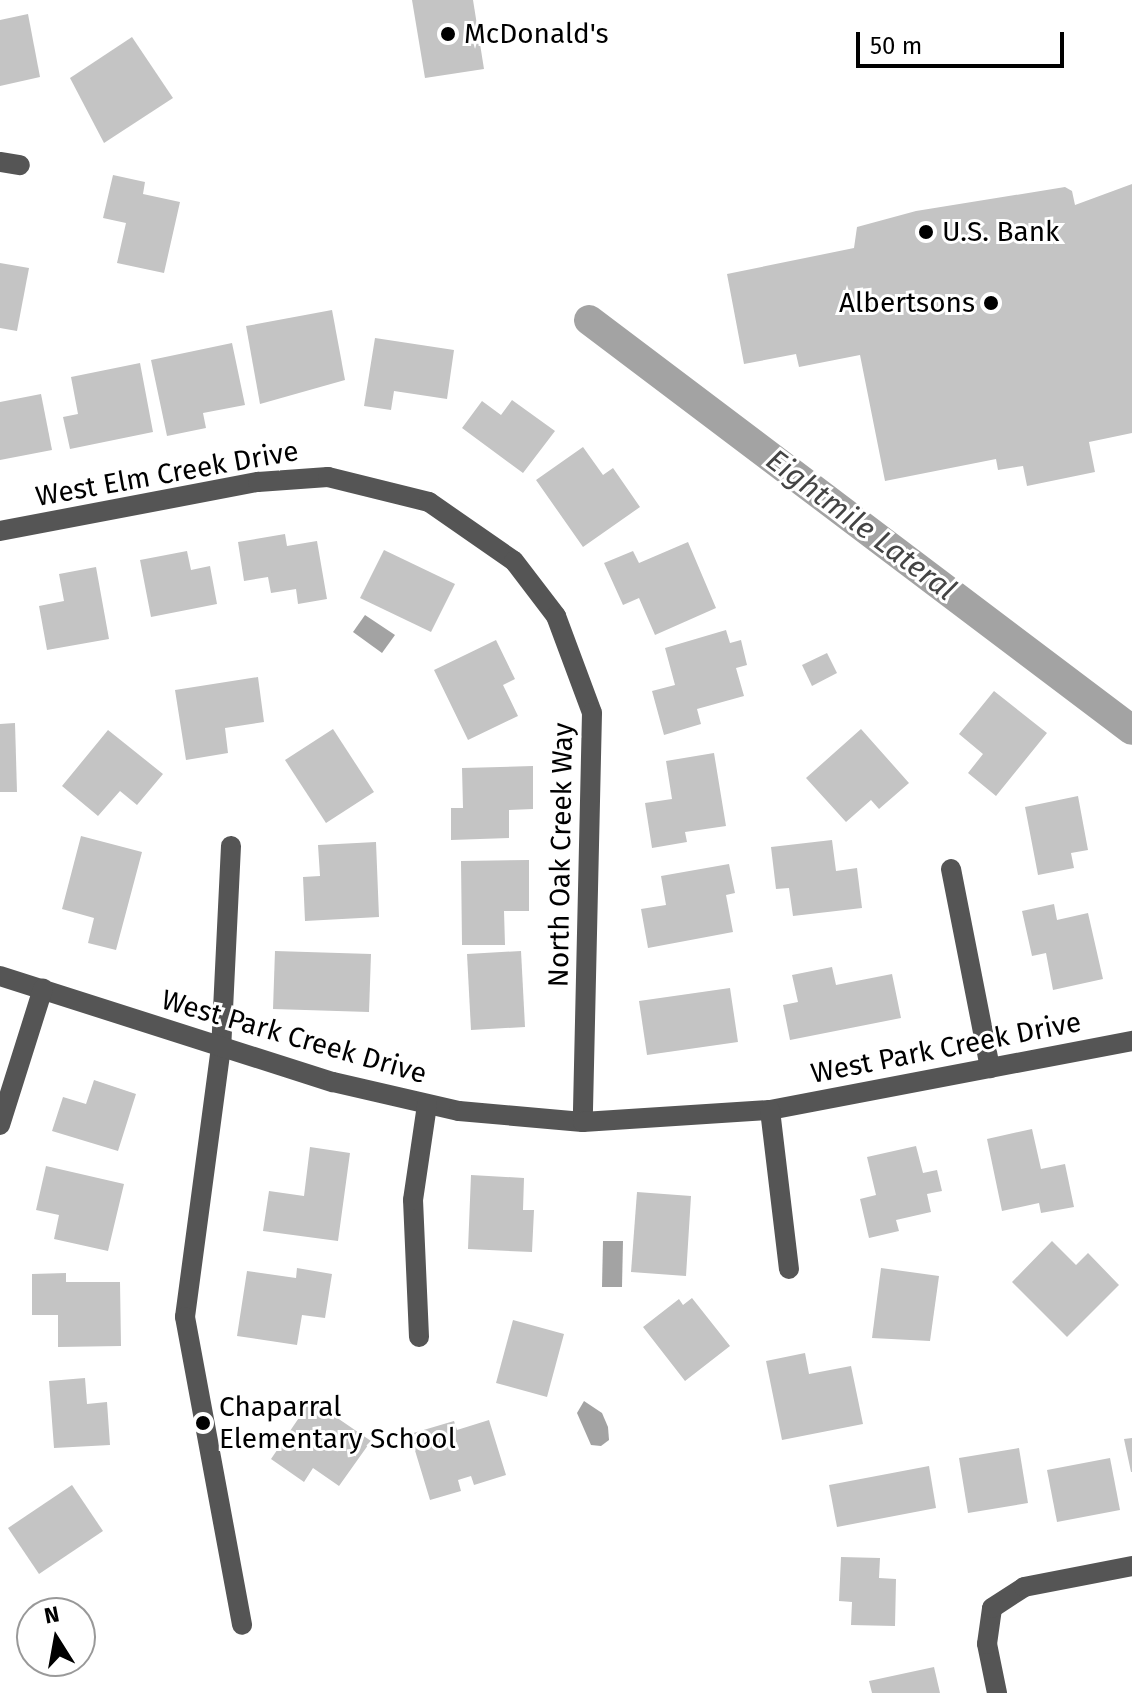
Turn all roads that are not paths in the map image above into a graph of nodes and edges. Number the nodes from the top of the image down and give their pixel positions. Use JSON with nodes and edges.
{"nodes":[{"id":1,"x":0,"y":531,"type":"edge"},
{"id":2,"x":514,"y":561,"type":"joint"},
{"id":3,"x":231,"y":846,"type":"dead end"},
{"id":4,"x":951,"y":869,"type":"dead end"},
{"id":5,"x":0,"y":976,"type":"edge"},
{"id":6,"x":43,"y":989,"type":"junction"},
{"id":7,"x":1132,"y":1041,"type":"edge"},
{"id":8,"x":221,"y":1047,"type":"junction"},
{"id":9,"x":990,"y":1068,"type":"junction"},
{"id":10,"x":427,"y":1105,"type":"junction"},
{"id":11,"x":770,"y":1110,"type":"junction"},
{"id":12,"x":583,"y":1122,"type":"junction"},
{"id":13,"x":0,"y":1125,"type":"edge"},
{"id":14,"x":789,"y":1269,"type":"dead end"},
{"id":15,"x":419,"y":1337,"type":"dead end"},
{"id":16,"x":1132,"y":1566,"type":"edge"},
{"id":17,"x":242,"y":1625,"type":"dead end"},
{"id":18,"x":997,"y":1693,"type":"edge"}],
"edges":[{"from":1,"to":2,"type":"street","name":"West Elm Creek Drive"},
{"from":2,"to":12,"type":"street","name":"North Oak Creek Way"},
{"from":3,"to":8,"type":"street"},
{"from":4,"to":9,"type":"street"},
{"from":5,"to":6,"type":"street","name":"West Park Creek Drive"},
{"from":6,"to":8,"type":"street","name":"West Park Creek Drive"},
{"from":6,"to":13,"type":"street"},
{"from":7,"to":9,"type":"street","name":"West Park Creek Drive"},
{"from":8,"to":10,"type":"street","name":"West Park Creek Drive"},
{"from":8,"to":17,"type":"street"},
{"from":9,"to":11,"type":"street","name":"West Park Creek Drive"},
{"from":10,"to":12,"type":"street","name":"West Park Creek Drive"},
{"from":10,"to":15,"type":"street"},
{"from":11,"to":12,"type":"street","name":"West Park Creek Drive"},
{"from":11,"to":14,"type":"street"},
{"from":16,"to":18,"type":"street"}]}
